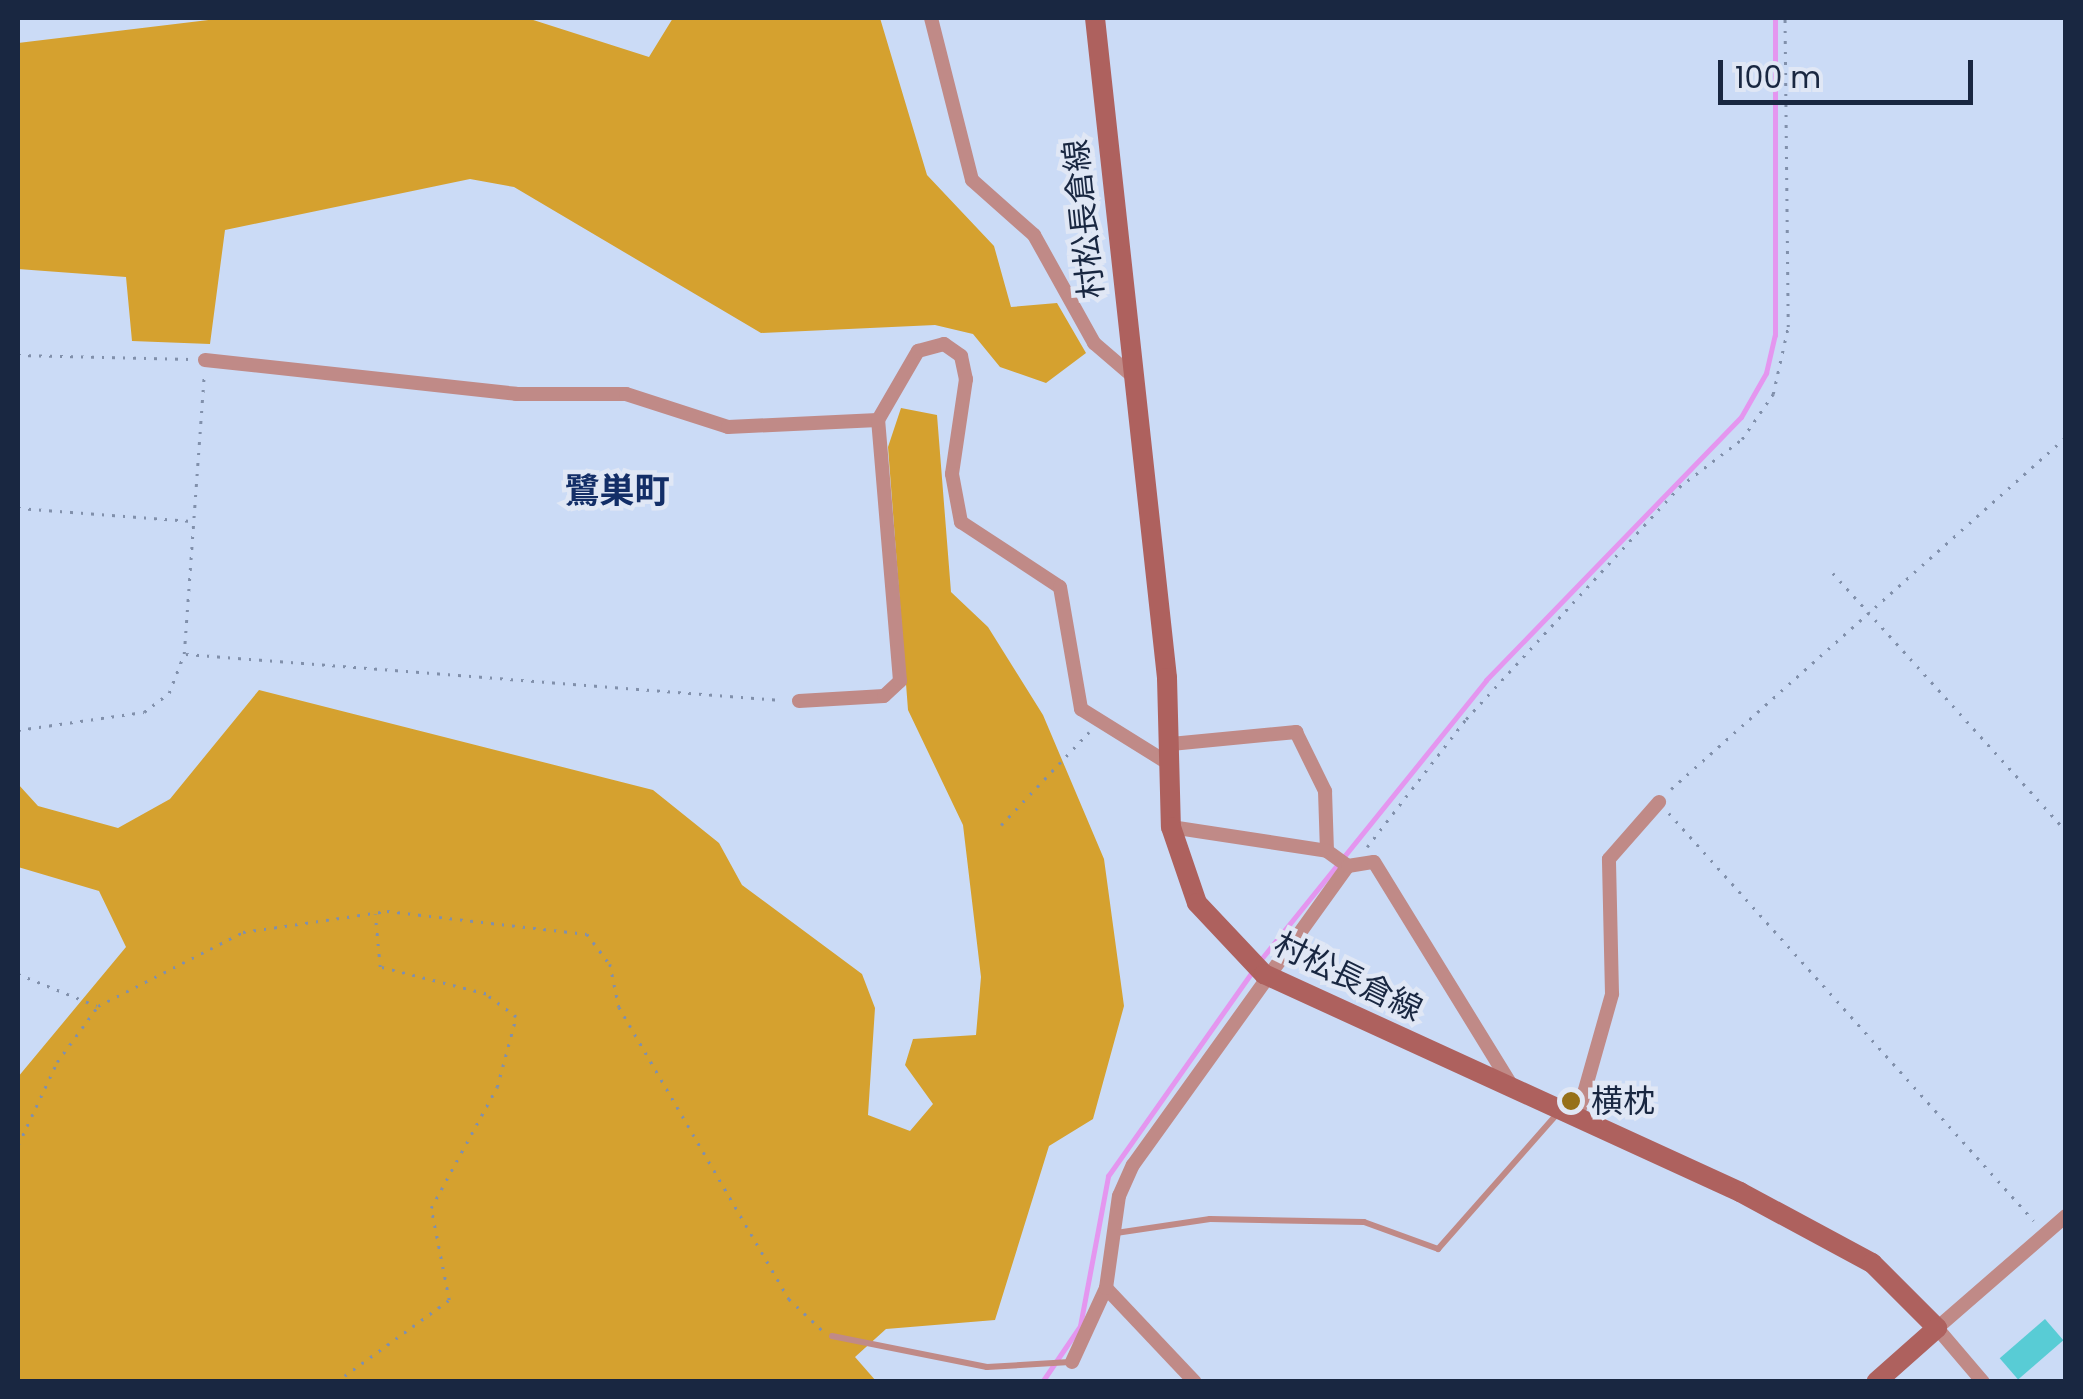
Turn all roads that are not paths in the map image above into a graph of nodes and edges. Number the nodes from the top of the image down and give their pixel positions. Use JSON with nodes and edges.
{"nodes":[{"id":1,"x":931,"y":18,"type":"edge"},
{"id":2,"x":1095,"y":18,"type":"edge"},
{"id":3,"x":205,"y":360,"type":"road end"},
{"id":4,"x":1130,"y":374,"type":"junction"},
{"id":5,"x":878,"y":420,"type":"junction"},
{"id":6,"x":799,"y":700,"type":"road end"},
{"id":7,"x":1171,"y":754,"type":"junction"},
{"id":8,"x":1659,"y":802,"type":"road end"},
{"id":9,"x":1171,"y":827,"type":"junction"},
{"id":10,"x":1327,"y":850,"type":"junction"},
{"id":11,"x":1348,"y":866,"type":"junction"},
{"id":12,"x":1264,"y":974,"type":"junction"},
{"id":13,"x":1513,"y":1088,"type":"junction"},
{"id":14,"x":1569,"y":1115,"type":"junction"},
{"id":15,"x":2066,"y":1216,"type":"edge"},
{"id":16,"x":1114,"y":1234,"type":"junction"},
{"id":17,"x":1106,"y":1288,"type":"junction"},
{"id":18,"x":1937,"y":1328,"type":"junction"},
{"id":19,"x":832,"y":1336,"type":"road end"},
{"id":20,"x":1072,"y":1362,"type":"joint"},
{"id":21,"x":1195,"y":1382,"type":"edge"},
{"id":22,"x":1876,"y":1382,"type":"edge"},
{"id":23,"x":1983,"y":1382,"type":"edge"}],
"edges":[{"from":1,"to":4,"type":"street"},
{"from":2,"to":4,"type":"main road","name":"村松長倉線"},
{"from":3,"to":5,"type":"street"},
{"from":4,"to":7,"type":"main road","name":"村松長倉線"},
{"from":5,"to":6,"type":"street"},
{"from":5,"to":7,"type":"street"},
{"from":7,"to":9,"type":"main road","name":"村松長倉線"},
{"from":7,"to":10,"type":"street"},
{"from":8,"to":14,"type":"street"},
{"from":9,"to":10,"type":"street"},
{"from":9,"to":12,"type":"main road","name":"村松長倉線"},
{"from":10,"to":11,"type":"street"},
{"from":11,"to":12,"type":"street"},
{"from":11,"to":13,"type":"street"},
{"from":12,"to":13,"type":"main road","name":"村松長倉線"},
{"from":12,"to":16,"type":"street"},
{"from":13,"to":14,"type":"main road","name":"村松長倉線"},
{"from":14,"to":16,"type":"lane"},
{"from":14,"to":18,"type":"main road","name":"村松長倉線"},
{"from":15,"to":18,"type":"street"},
{"from":16,"to":17,"type":"street"},
{"from":17,"to":20,"type":"street"},
{"from":17,"to":21,"type":"street"},
{"from":18,"to":22,"type":"main road"},
{"from":18,"to":23,"type":"street"},
{"from":19,"to":20,"type":"lane"}]}
